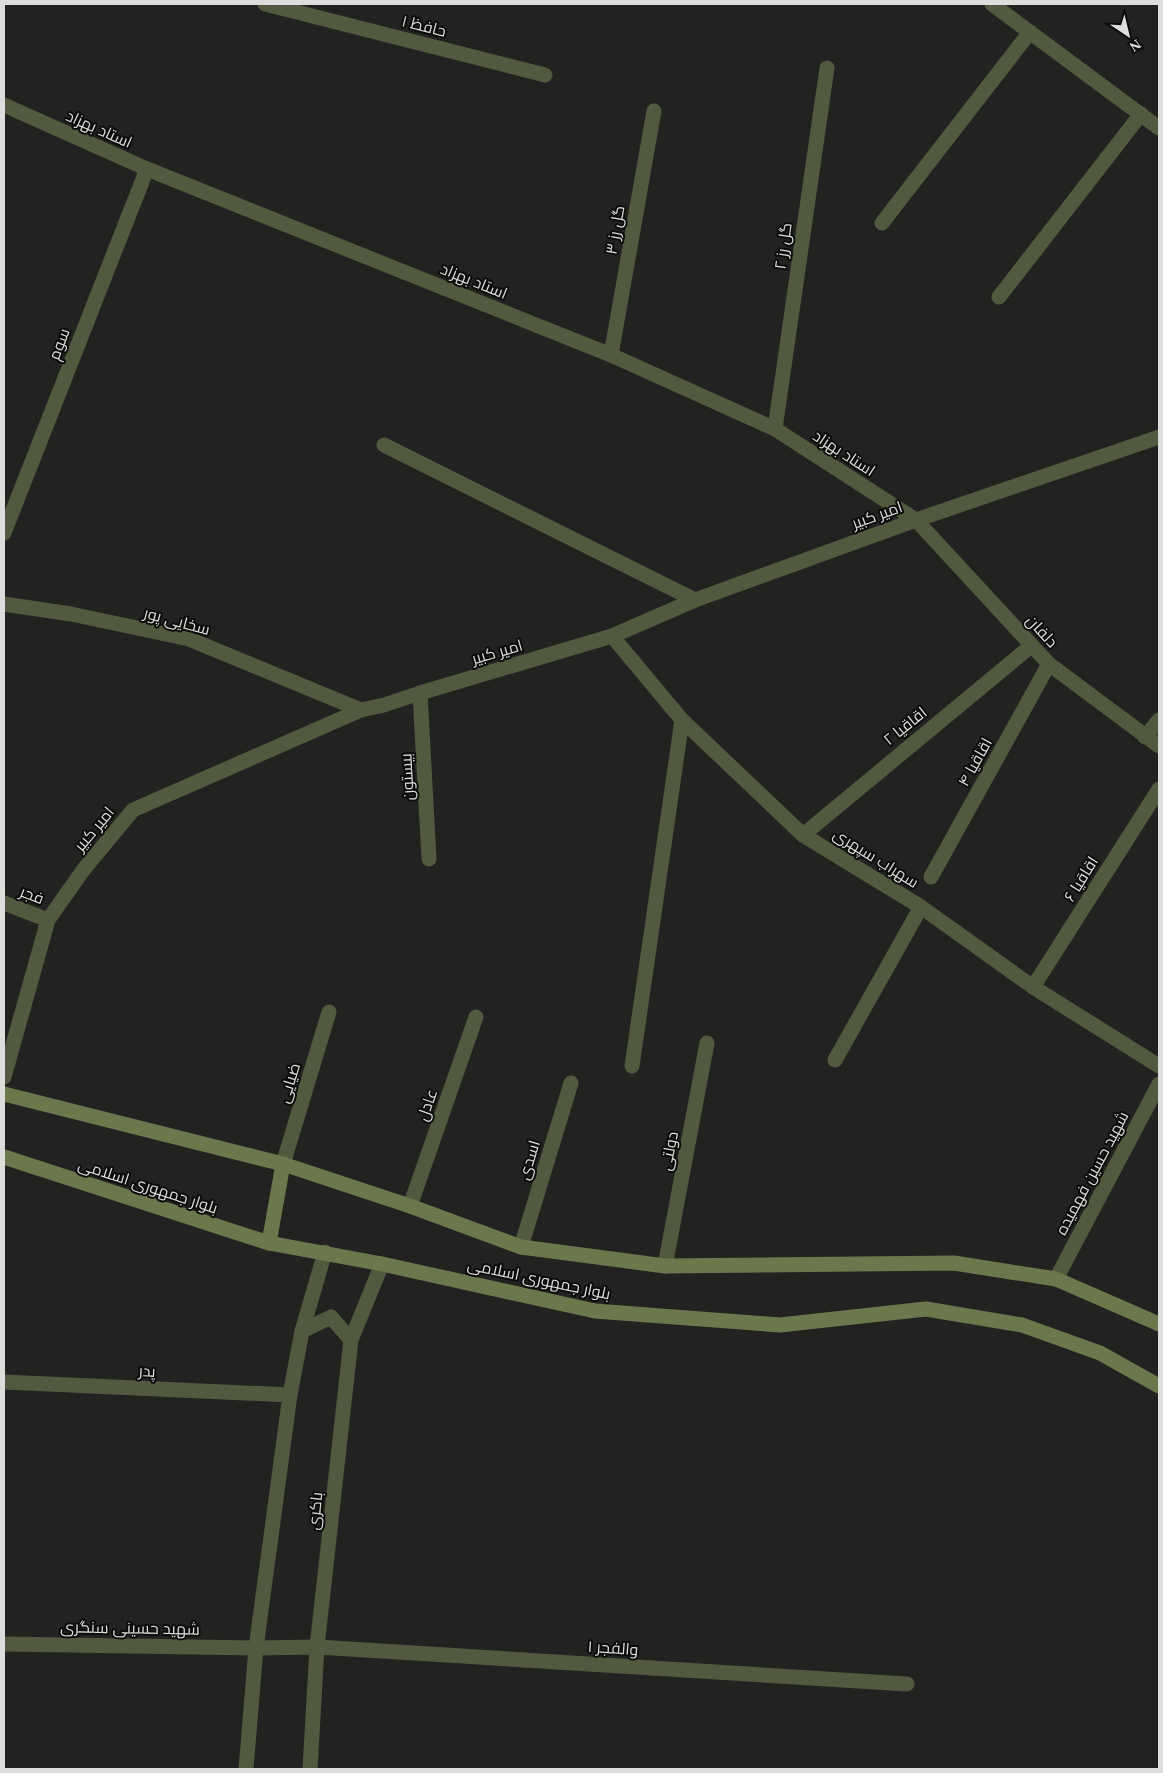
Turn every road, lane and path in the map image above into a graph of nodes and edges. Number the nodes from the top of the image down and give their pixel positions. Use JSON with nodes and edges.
{"nodes":[{"id":1,"x":265,"y":4,"type":"edge"},
{"id":2,"x":992,"y":4,"type":"edge"},
{"id":3,"x":1030,"y":32,"type":"junction"},
{"id":4,"x":827,"y":68,"type":"dead end"},
{"id":5,"x":545,"y":75,"type":"dead end"},
{"id":6,"x":4,"y":105,"type":"edge"},
{"id":7,"x":654,"y":111,"type":"dead end"},
{"id":8,"x":1141,"y":114,"type":"junction"},
{"id":9,"x":1159,"y":128,"type":"edge"},
{"id":10,"x":147,"y":169,"type":"junction"},
{"id":11,"x":882,"y":222,"type":"dead end"},
{"id":12,"x":999,"y":297,"type":"dead end"},
{"id":13,"x":611,"y":355,"type":"junction"},
{"id":14,"x":775,"y":429,"type":"junction"},
{"id":15,"x":1159,"y":437,"type":"edge"},
{"id":16,"x":384,"y":445,"type":"dead end"},
{"id":17,"x":916,"y":520,"type":"junction"},
{"id":18,"x":4,"y":533,"type":"edge"},
{"id":19,"x":695,"y":600,"type":"junction"},
{"id":20,"x":4,"y":604,"type":"edge"},
{"id":21,"x":612,"y":636,"type":"junction"},
{"id":22,"x":1031,"y":646,"type":"junction"},
{"id":23,"x":1049,"y":664,"type":"junction"},
{"id":24,"x":420,"y":693,"type":"junction"},
{"id":25,"x":361,"y":710,"type":"junction"},
{"id":26,"x":682,"y":720,"type":"junction"},
{"id":27,"x":1159,"y":720,"type":"edge"},
{"id":28,"x":1145,"y":737,"type":"junction"},
{"id":29,"x":1159,"y":746,"type":"edge"},
{"id":30,"x":1159,"y":789,"type":"edge"},
{"id":31,"x":803,"y":834,"type":"junction"},
{"id":32,"x":429,"y":859,"type":"dead end"},
{"id":33,"x":931,"y":877,"type":"dead end"},
{"id":34,"x":4,"y":903,"type":"edge"},
{"id":35,"x":921,"y":907,"type":"junction"},
{"id":36,"x":48,"y":920,"type":"junction"},
{"id":37,"x":1032,"y":988,"type":"junction"},
{"id":38,"x":329,"y":1012,"type":"dead end"},
{"id":39,"x":476,"y":1017,"type":"dead end"},
{"id":40,"x":707,"y":1043,"type":"dead end"},
{"id":41,"x":835,"y":1060,"type":"dead end"},
{"id":42,"x":632,"y":1066,"type":"dead end"},
{"id":43,"x":1159,"y":1066,"type":"edge"},
{"id":44,"x":4,"y":1077,"type":"edge"},
{"id":45,"x":571,"y":1083,"type":"dead end"},
{"id":46,"x":1159,"y":1084,"type":"edge"},
{"id":47,"x":4,"y":1094,"type":"edge"},
{"id":48,"x":4,"y":1157,"type":"edge"},
{"id":49,"x":283,"y":1164,"type":"junction"},
{"id":50,"x":410,"y":1206,"type":"junction"},
{"id":51,"x":268,"y":1243,"type":"junction"},
{"id":52,"x":521,"y":1247,"type":"junction"},
{"id":53,"x":325,"y":1252,"type":"junction"},
{"id":54,"x":382,"y":1264,"type":"junction"},
{"id":55,"x":665,"y":1266,"type":"junction"},
{"id":56,"x":1056,"y":1279,"type":"junction"},
{"id":57,"x":1159,"y":1324,"type":"edge"},
{"id":58,"x":302,"y":1331,"type":"junction"},
{"id":59,"x":351,"y":1340,"type":"junction"},
{"id":60,"x":4,"y":1382,"type":"edge"},
{"id":61,"x":1159,"y":1386,"type":"edge"},
{"id":62,"x":290,"y":1395,"type":"junction"},
{"id":63,"x":4,"y":1644,"type":"edge"},
{"id":64,"x":317,"y":1646,"type":"junction"},
{"id":65,"x":256,"y":1648,"type":"junction"},
{"id":66,"x":907,"y":1684,"type":"dead end"},
{"id":67,"x":246,"y":1769,"type":"edge"},
{"id":68,"x":310,"y":1769,"type":"edge"}],
"edges":[{"from":1,"to":5,"type":"street","name":"حافظ ۱"},
{"from":2,"to":3,"type":"street"},
{"from":3,"to":8,"type":"street"},
{"from":3,"to":11,"type":"street"},
{"from":4,"to":14,"type":"street","name":"گل رز ۲"},
{"from":6,"to":10,"type":"street","name":"استاد بهزاد"},
{"from":7,"to":13,"type":"street","name":"گل رز ۳"},
{"from":8,"to":9,"type":"street"},
{"from":8,"to":12,"type":"street"},
{"from":10,"to":13,"type":"street","name":"استاد بهزاد"},
{"from":10,"to":18,"type":"street","name":"سوم"},
{"from":13,"to":14,"type":"street","name":"استاد بهزاد"},
{"from":14,"to":17,"type":"street","name":"استاد بهزاد"},
{"from":15,"to":17,"type":"street","name":"امیر کبیر"},
{"from":16,"to":19,"type":"street"},
{"from":17,"to":19,"type":"street","name":"امیر کبیر"},
{"from":17,"to":22,"type":"street","name":"دلفان"},
{"from":19,"to":21,"type":"street","name":"امیر کبیر"},
{"from":20,"to":25,"type":"street","name":"سخایی پور"},
{"from":21,"to":24,"type":"street","name":"امیر کبیر"},
{"from":21,"to":26,"type":"street","name":"سهراب سپهری"},
{"from":22,"to":23,"type":"street","name":"دلفان"},
{"from":22,"to":31,"type":"street","name":"اقاقیا ۲"},
{"from":23,"to":28,"type":"street","name":"دلفان"},
{"from":23,"to":33,"type":"street","name":"اقاقیا ۴"},
{"from":24,"to":25,"type":"street","name":"امیر کبیر"},
{"from":24,"to":32,"type":"street","name":"بیستون"},
{"from":25,"to":36,"type":"street","name":"امیر کبیر"},
{"from":26,"to":31,"type":"street","name":"سهراب سپهری"},
{"from":26,"to":42,"type":"street"},
{"from":27,"to":28,"type":"street"},
{"from":28,"to":29,"type":"street","name":"دلفان"},
{"from":30,"to":37,"type":"street","name":"اقاقیا ۶"},
{"from":31,"to":35,"type":"street","name":"سهراب سپهری"},
{"from":34,"to":36,"type":"street","name":"فجر"},
{"from":35,"to":37,"type":"street","name":"سهراب سپهری"},
{"from":35,"to":41,"type":"street"},
{"from":36,"to":44,"type":"street","name":"امیر کبیر"},
{"from":37,"to":43,"type":"street","name":"سهراب سپهری"},
{"from":38,"to":49,"type":"street","name":"ضیایی"},
{"from":39,"to":50,"type":"street","name":"عادل"},
{"from":40,"to":55,"type":"street","name":"دولتی"},
{"from":45,"to":52,"type":"street","name":"اسدی"},
{"from":46,"to":56,"type":"street","name":"شهید حسین فهمیده"},
{"from":47,"to":49,"type":"main road","name":"بلوار جمهوری اسلامی"},
{"from":48,"to":51,"type":"main road","name":"بلوار جمهوری اسلامی"},
{"from":49,"to":50,"type":"main road","name":"بلوار جمهوری اسلامی"},
{"from":49,"to":51,"type":"main road"},
{"from":50,"to":52,"type":"main road","name":"بلوار جمهوری اسلامی"},
{"from":51,"to":53,"type":"main road","name":"بلوار جمهوری اسلامی"},
{"from":52,"to":55,"type":"main road","name":"بلوار جمهوری اسلامی"},
{"from":53,"to":54,"type":"main road","name":"بلوار جمهوری اسلامی"},
{"from":53,"to":58,"type":"street"},
{"from":54,"to":59,"type":"street","name":"باکری"},
{"from":54,"to":61,"type":"main road","name":"بلوار جمهوری اسلامی"},
{"from":55,"to":56,"type":"main road","name":"بلوار جمهوری اسلامی"},
{"from":56,"to":57,"type":"main road","name":"بلوار جمهوری اسلامی"},
{"from":58,"to":59,"type":"street"},
{"from":58,"to":62,"type":"street"},
{"from":59,"to":64,"type":"street","name":"باکری"},
{"from":60,"to":62,"type":"street","name":"پدر"},
{"from":62,"to":65,"type":"street"},
{"from":63,"to":65,"type":"street","name":"شهید حسینی سنگری"},
{"from":64,"to":65,"type":"street","name":"شهید حسینی سنگری"},
{"from":64,"to":66,"type":"street","name":"والفجر ۱"},
{"from":64,"to":68,"type":"street","name":"باکری"},
{"from":65,"to":67,"type":"street"}]}
